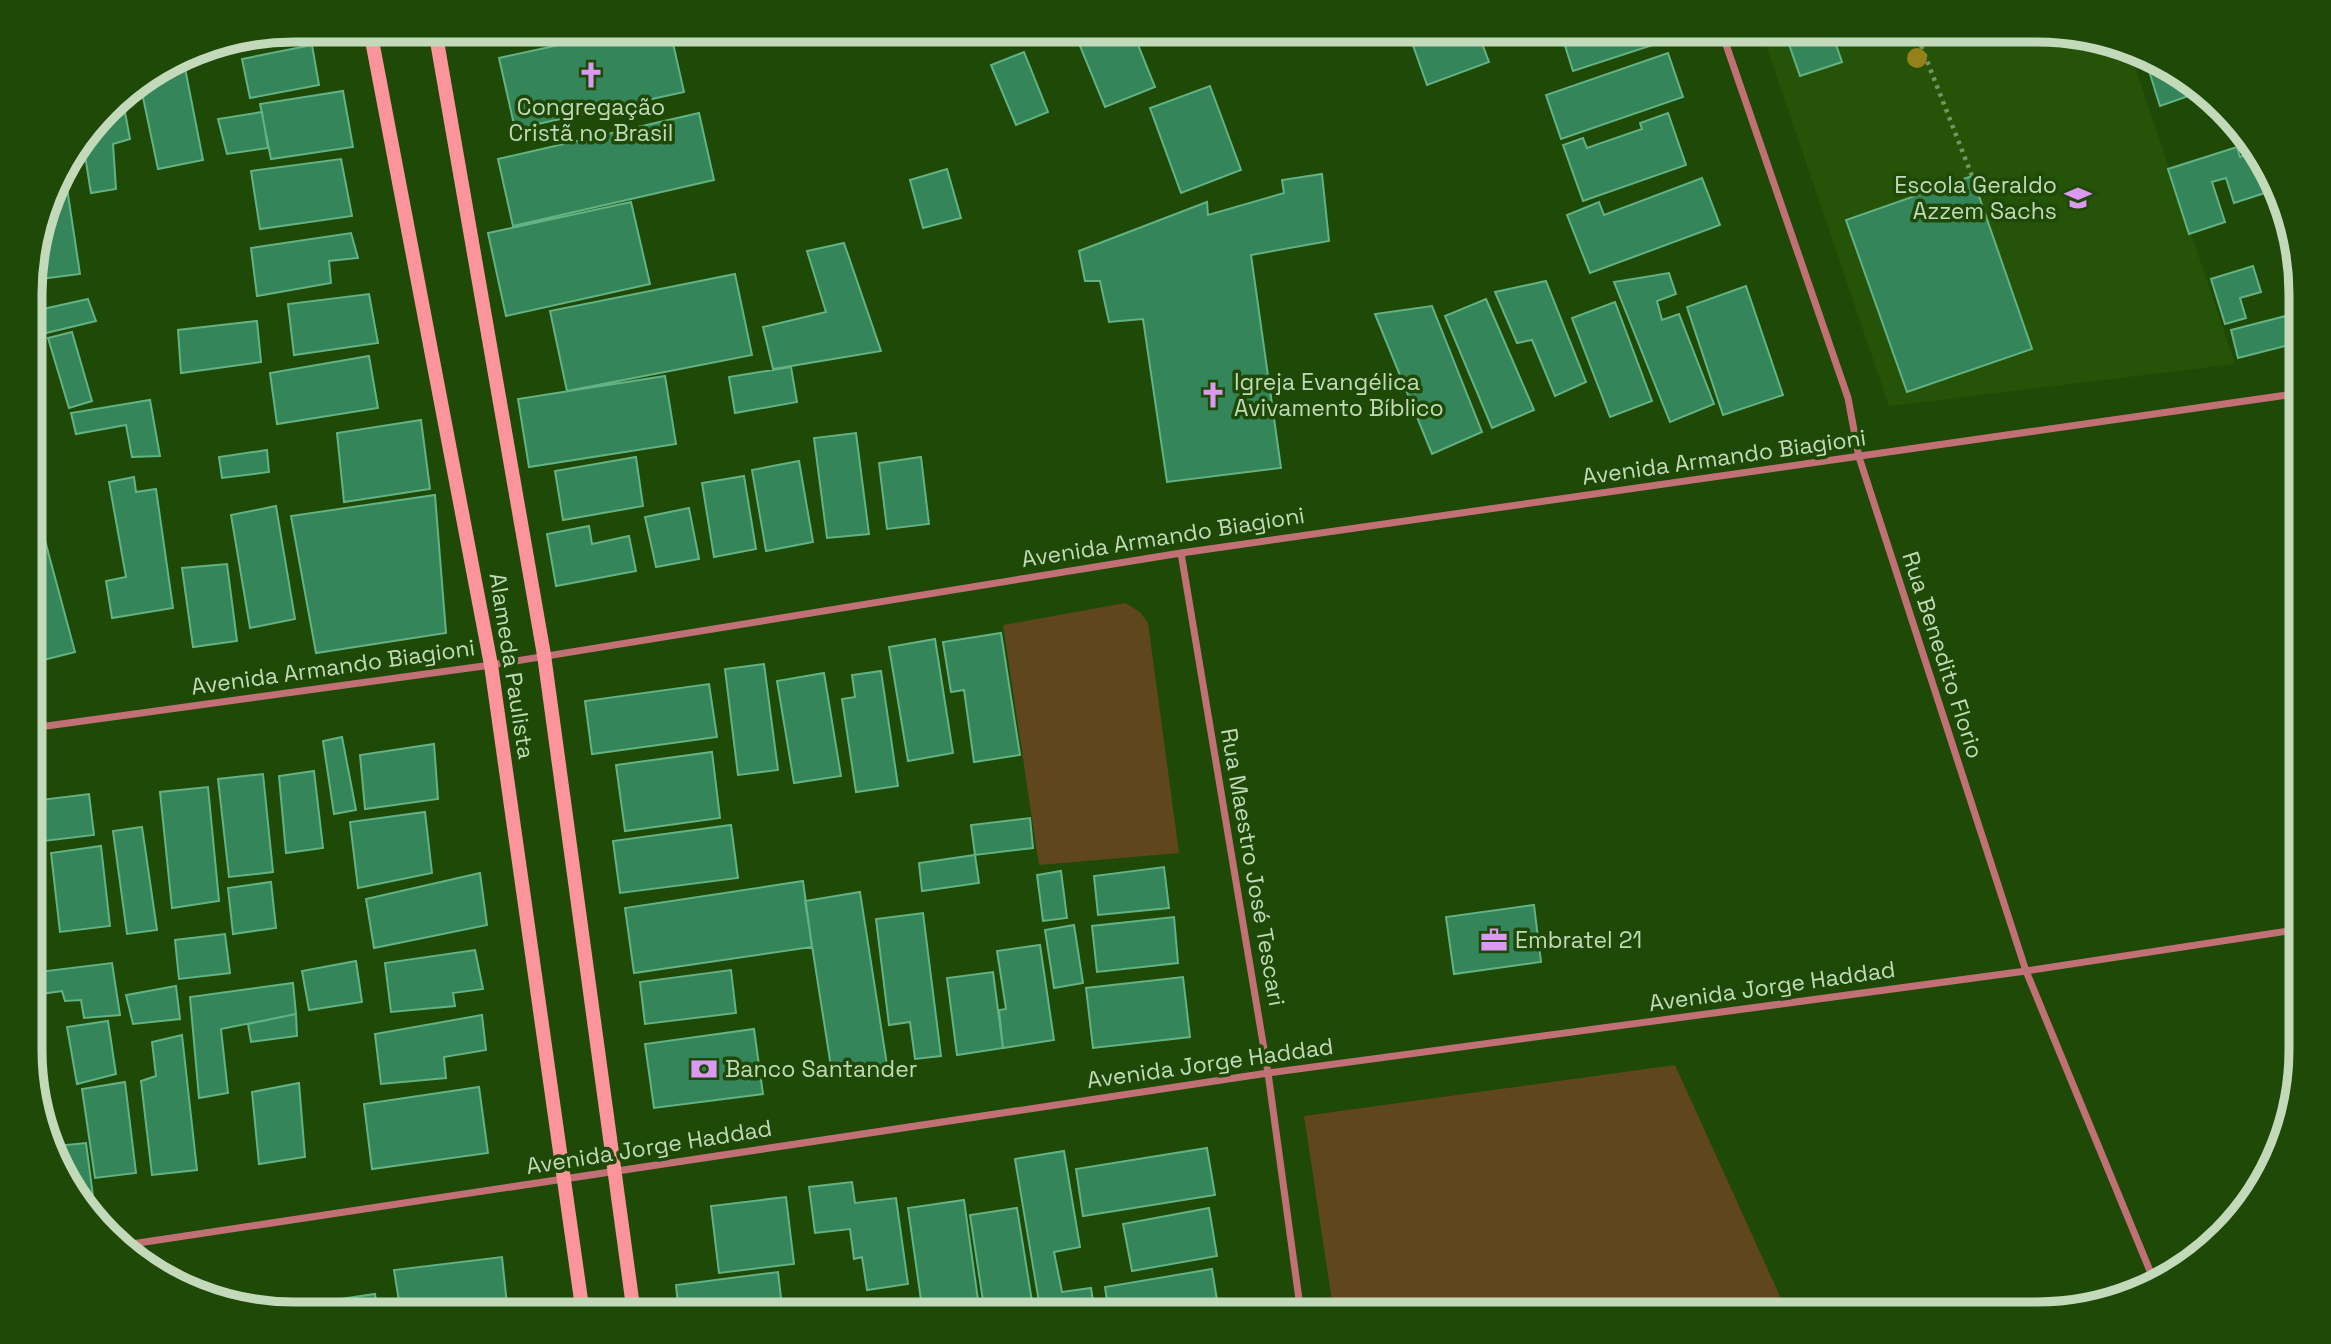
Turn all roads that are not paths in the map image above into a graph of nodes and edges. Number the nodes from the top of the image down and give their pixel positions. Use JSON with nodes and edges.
{"nodes":[{"id":1,"x":372,"y":42,"type":"edge"},
{"id":2,"x":437,"y":42,"type":"edge"},
{"id":3,"x":1725,"y":42,"type":"edge"},
{"id":4,"x":2289,"y":395,"type":"edge"},
{"id":5,"x":1859,"y":457,"type":"junction"},
{"id":6,"x":1181,"y":553,"type":"junction"},
{"id":7,"x":544,"y":655,"type":"junction"},
{"id":8,"x":491,"y":665,"type":"junction"},
{"id":9,"x":42,"y":727,"type":"edge"},
{"id":10,"x":2289,"y":931,"type":"edge"},
{"id":11,"x":2026,"y":971,"type":"junction"},
{"id":12,"x":1268,"y":1073,"type":"junction"},
{"id":13,"x":616,"y":1171,"type":"junction"},
{"id":14,"x":565,"y":1180,"type":"junction"},
{"id":15,"x":134,"y":1244,"type":"edge"},
{"id":16,"x":2151,"y":1274,"type":"edge"},
{"id":17,"x":581,"y":1302,"type":"edge"},
{"id":18,"x":632,"y":1302,"type":"edge"},
{"id":19,"x":1299,"y":1302,"type":"edge"}],
"edges":[{"from":1,"to":8,"type":"main road","name":"Alameda Paulista"},
{"from":2,"to":7,"type":"main road","name":"Alameda Paulista"},
{"from":3,"to":5,"type":"street","name":"Rua Benedito Florio"},
{"from":4,"to":5,"type":"street","name":"Avenida Armando Biagioni"},
{"from":5,"to":6,"type":"street","name":"Avenida Armando Biagioni"},
{"from":5,"to":11,"type":"street","name":"Rua Benedito Florio"},
{"from":6,"to":7,"type":"street","name":"Avenida Armando Biagioni"},
{"from":6,"to":12,"type":"street","name":"Rua Maestro José Tescari"},
{"from":7,"to":8,"type":"street","name":"Avenida Armando Biagioni"},
{"from":7,"to":13,"type":"main road","name":"Alameda Paulista"},
{"from":8,"to":9,"type":"street","name":"Avenida Armando Biagioni"},
{"from":8,"to":14,"type":"main road","name":"Alameda Paulista"},
{"from":10,"to":11,"type":"street","name":"Avenida Jorge Haddad"},
{"from":11,"to":12,"type":"street","name":"Avenida Jorge Haddad"},
{"from":11,"to":16,"type":"street","name":"Rua Benedito Florio"},
{"from":12,"to":13,"type":"street","name":"Avenida Jorge Haddad"},
{"from":12,"to":19,"type":"street","name":"Rua Maestro José Tescari"},
{"from":13,"to":14,"type":"street","name":"Avenida Jorge Haddad"},
{"from":13,"to":18,"type":"main road","name":"Alameda Paulista"},
{"from":14,"to":15,"type":"street","name":"Avenida Jorge Haddad"},
{"from":14,"to":17,"type":"main road","name":"Alameda Paulista"}]}
